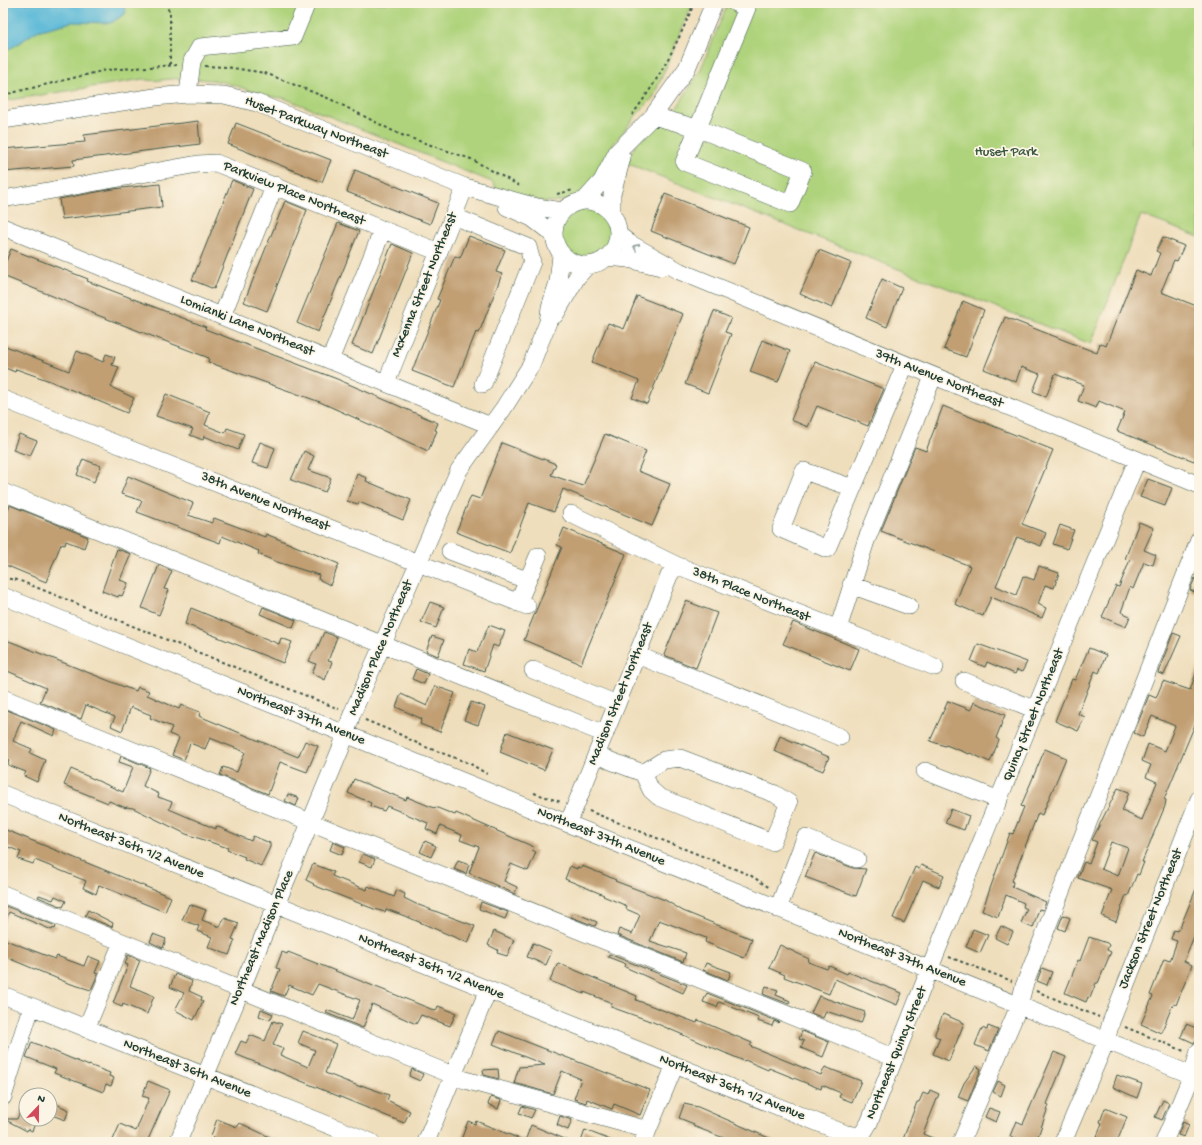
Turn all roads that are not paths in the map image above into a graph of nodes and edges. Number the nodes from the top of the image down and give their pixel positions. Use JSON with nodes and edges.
{"nodes":[{"id":1,"x":307,"y":3,"type":"edge"},
{"id":2,"x":714,"y":3,"type":"edge"},
{"id":3,"x":735,"y":3,"type":"edge"},
{"id":4,"x":188,"y":94,"type":"junction"},
{"id":5,"x":653,"y":116,"type":"junction"},
{"id":6,"x":3,"y":120,"type":"edge"},
{"id":7,"x":698,"y":128,"type":"junction"},
{"id":8,"x":624,"y":146,"type":"junction"},
{"id":9,"x":275,"y":185,"type":"junction"},
{"id":10,"x":465,"y":187,"type":"junction"},
{"id":11,"x":482,"y":191,"type":"junction"},
{"id":12,"x":581,"y":194,"type":"junction"},
{"id":13,"x":3,"y":198,"type":"edge"},
{"id":14,"x":562,"y":211,"type":"junction"},
{"id":15,"x":612,"y":215,"type":"junction"},
{"id":16,"x":453,"y":216,"type":"junction"},
{"id":17,"x":3,"y":227,"type":"edge"},
{"id":18,"x":383,"y":229,"type":"junction"},
{"id":19,"x":553,"y":234,"type":"junction"},
{"id":20,"x":618,"y":234,"type":"junction"},
{"id":21,"x":439,"y":252,"type":"junction"},
{"id":22,"x":561,"y":255,"type":"junction"},
{"id":23,"x":608,"y":257,"type":"junction"},
{"id":24,"x":586,"y":266,"type":"junction"},
{"id":25,"x":679,"y":271,"type":"junction"},
{"id":26,"x":222,"y":316,"type":"junction"},
{"id":27,"x":548,"y":322,"type":"junction"},
{"id":28,"x":330,"y":360,"type":"junction"},
{"id":29,"x":905,"y":365,"type":"junction"},
{"id":30,"x":933,"y":377,"type":"junction"},
{"id":31,"x":386,"y":383,"type":"junction"},
{"id":32,"x":483,"y":384,"type":"dead end"},
{"id":33,"x":3,"y":399,"type":"edge"},
{"id":34,"x":491,"y":426,"type":"junction"},
{"id":35,"x":1137,"y":460,"type":"junction"},
{"id":36,"x":1198,"y":481,"type":"edge"},
{"id":37,"x":853,"y":488,"type":"junction"},
{"id":38,"x":3,"y":492,"type":"edge"},
{"id":39,"x":572,"y":514,"type":"dead end"},
{"id":40,"x":1199,"y":540,"type":"edge"},
{"id":41,"x":450,"y":551,"type":"dead end"},
{"id":42,"x":538,"y":556,"type":"dead end"},
{"id":43,"x":418,"y":562,"type":"junction"},
{"id":44,"x":676,"y":565,"type":"junction"},
{"id":45,"x":527,"y":582,"type":"junction"},
{"id":46,"x":851,"y":585,"type":"junction"},
{"id":47,"x":3,"y":596,"type":"edge"},
{"id":48,"x":909,"y":606,"type":"dead end"},
{"id":49,"x":838,"y":629,"type":"junction"},
{"id":50,"x":384,"y":645,"type":"junction"},
{"id":51,"x":637,"y":655,"type":"junction"},
{"id":52,"x":935,"y":667,"type":"dead end"},
{"id":53,"x":533,"y":670,"type":"dead end"},
{"id":54,"x":964,"y":681,"type":"dead end"},
{"id":55,"x":3,"y":698,"type":"edge"},
{"id":56,"x":617,"y":704,"type":"junction"},
{"id":57,"x":1036,"y":710,"type":"junction"},
{"id":58,"x":346,"y":734,"type":"junction"},
{"id":59,"x":605,"y":734,"type":"junction"},
{"id":60,"x":840,"y":737,"type":"dead end"},
{"id":61,"x":597,"y":754,"type":"junction"},
{"id":62,"x":925,"y":771,"type":"dead end"},
{"id":63,"x":643,"y":773,"type":"junction"},
{"id":64,"x":3,"y":794,"type":"edge"},
{"id":65,"x":1199,"y":799,"type":"edge"},
{"id":66,"x":999,"y":800,"type":"junction"},
{"id":67,"x":310,"y":822,"type":"junction"},
{"id":68,"x":568,"y":824,"type":"junction"},
{"id":69,"x":857,"y":859,"type":"dead end"},
{"id":70,"x":3,"y":894,"type":"edge"},
{"id":71,"x":780,"y":902,"type":"junction"},
{"id":72,"x":275,"y":905,"type":"junction"},
{"id":73,"x":122,"y":942,"type":"junction"},
{"id":74,"x":930,"y":970,"type":"junction"},
{"id":75,"x":488,"y":990,"type":"junction"},
{"id":76,"x":240,"y":991,"type":"junction"},
{"id":77,"x":3,"y":995,"type":"edge"},
{"id":78,"x":1019,"y":1006,"type":"junction"},
{"id":79,"x":31,"y":1007,"type":"junction"},
{"id":80,"x":86,"y":1029,"type":"junction"},
{"id":81,"x":1106,"y":1041,"type":"junction"},
{"id":82,"x":1198,"y":1053,"type":"edge"},
{"id":83,"x":895,"y":1058,"type":"junction"},
{"id":84,"x":675,"y":1065,"type":"junction"},
{"id":85,"x":204,"y":1076,"type":"junction"},
{"id":86,"x":453,"y":1076,"type":"junction"},
{"id":87,"x":1195,"y":1077,"type":"edge"},
{"id":88,"x":3,"y":1096,"type":"edge"},
{"id":89,"x":645,"y":1136,"type":"edge"},
{"id":90,"x":861,"y":1136,"type":"joint"},
{"id":91,"x":178,"y":1142,"type":"edge"},
{"id":92,"x":371,"y":1142,"type":"edge"},
{"id":93,"x":426,"y":1142,"type":"edge"},
{"id":94,"x":961,"y":1142,"type":"edge"},
{"id":95,"x":1064,"y":1142,"type":"edge"},
{"id":96,"x":1164,"y":1142,"type":"edge"}],
"edges":[{"from":1,"to":4,"type":"street"},
{"from":2,"to":5,"type":"street"},
{"from":3,"to":7,"type":"street"},
{"from":4,"to":6,"type":"street","name":"Huset Parkway Northeast"},
{"from":4,"to":10,"type":"street","name":"Huset Parkway Northeast"},
{"from":5,"to":7,"type":"street"},
{"from":5,"to":8,"type":"street"},
{"from":7,"to":7,"type":"street"},
{"from":8,"to":12,"type":"street"},
{"from":8,"to":15,"type":"street"},
{"from":9,"to":13,"type":"street","name":"Parkview Place Northeast"},
{"from":9,"to":18,"type":"street","name":"Parkview Place Northeast"},
{"from":9,"to":26,"type":"street"},
{"from":10,"to":11,"type":"street","name":"Huset Parkway Northeast"},
{"from":10,"to":16,"type":"street","name":"McKenna Street Northeast"},
{"from":11,"to":14,"type":"street","name":"Huset Parkway Northeast"},
{"from":11,"to":19,"type":"street","name":"Huset Parkway Northeast"},
{"from":12,"to":14,"type":"street"},
{"from":12,"to":15,"type":"street"},
{"from":14,"to":19,"type":"street"},
{"from":15,"to":20,"type":"street"},
{"from":16,"to":21,"type":"street","name":"McKenna Street Northeast"},
{"from":16,"to":32,"type":"street"},
{"from":17,"to":26,"type":"street","name":"Lomianki Lane Northeast"},
{"from":18,"to":21,"type":"street","name":"Parkview Place Northeast"},
{"from":18,"to":28,"type":"street"},
{"from":19,"to":22,"type":"street"},
{"from":20,"to":23,"type":"street"},
{"from":25,"to":20,"type":"street","name":"39th Avenue Northeast","one_way":true},
{"from":21,"to":31,"type":"street","name":"McKenna Street Northeast"},
{"from":22,"to":24,"type":"street"},
{"from":22,"to":27,"type":"street"},
{"from":23,"to":24,"type":"street"},
{"from":23,"to":25,"type":"street","name":"39th Avenue Northeast"},
{"from":24,"to":27,"type":"street"},
{"from":25,"to":29,"type":"street","name":"39th Avenue Northeast"},
{"from":26,"to":28,"type":"street","name":"Lomianki Lane Northeast"},
{"from":27,"to":34,"type":"street","name":"Madison Place Northeast"},
{"from":28,"to":31,"type":"street","name":"Lomianki Lane Northeast"},
{"from":29,"to":30,"type":"street","name":"39th Avenue Northeast"},
{"from":29,"to":37,"type":"street"},
{"from":30,"to":35,"type":"street","name":"39th Avenue Northeast"},
{"from":30,"to":46,"type":"street"},
{"from":31,"to":34,"type":"street","name":"Lomianki Lane Northeast"},
{"from":33,"to":43,"type":"street","name":"38th Avenue Northeast"},
{"from":34,"to":43,"type":"street","name":"Madison Place Northeast"},
{"from":35,"to":36,"type":"street","name":"39th Avenue Northeast"},
{"from":35,"to":57,"type":"street","name":"Quincy Street Northeast"},
{"from":37,"to":37,"type":"street"},
{"from":38,"to":50,"type":"street"},
{"from":39,"to":44,"type":"street","name":"38th Place Northeast"},
{"from":40,"to":78,"type":"street"},
{"from":41,"to":45,"type":"street"},
{"from":42,"to":45,"type":"street"},
{"from":43,"to":45,"type":"street","name":"38th Avenue Northeast"},
{"from":43,"to":50,"type":"street","name":"Madison Place Northeast"},
{"from":44,"to":49,"type":"street","name":"38th Place Northeast"},
{"from":44,"to":51,"type":"street","name":"Madison Street Northeast"},
{"from":46,"to":48,"type":"street"},
{"from":46,"to":49,"type":"street"},
{"from":47,"to":58,"type":"street","name":"Northeast 37th Avenue"},
{"from":49,"to":52,"type":"street","name":"38th Place Northeast"},
{"from":50,"to":58,"type":"street","name":"Madison Place Northeast"},
{"from":50,"to":59,"type":"street"},
{"from":51,"to":56,"type":"street","name":"Madison Street Northeast"},
{"from":51,"to":60,"type":"street"},
{"from":53,"to":56,"type":"street"},
{"from":54,"to":57,"type":"street"},
{"from":55,"to":67,"type":"street"},
{"from":56,"to":59,"type":"street","name":"Madison Street Northeast"},
{"from":57,"to":66,"type":"street","name":"Quincy Street Northeast"},
{"from":58,"to":67,"type":"street","name":"Northeast Madison Place"},
{"from":58,"to":68,"type":"street","name":"Northeast 37th Avenue"},
{"from":59,"to":61,"type":"street","name":"Madison Street Northeast"},
{"from":61,"to":63,"type":"street"},
{"from":61,"to":68,"type":"street","name":"Madison Street Northeast"},
{"from":62,"to":66,"type":"street"},
{"from":63,"to":63,"type":"street"},
{"from":64,"to":72,"type":"street","name":"Northeast 36th 1/2 Avenue"},
{"from":65,"to":81,"type":"street","name":"Jackson Street Northeast"},
{"from":66,"to":74,"type":"street","name":"Quincy Street Northeast"},
{"from":67,"to":72,"type":"street","name":"Northeast Madison Place"},
{"from":67,"to":83,"type":"street"},
{"from":68,"to":71,"type":"street","name":"Northeast 37th Avenue"},
{"from":69,"to":71,"type":"street"},
{"from":70,"to":73,"type":"street"},
{"from":71,"to":74,"type":"street","name":"Northeast 37th Avenue"},
{"from":72,"to":75,"type":"street","name":"Northeast 36th 1/2 Avenue"},
{"from":72,"to":76,"type":"street","name":"Northeast Madison Place"},
{"from":73,"to":76,"type":"street"},
{"from":73,"to":80,"type":"street"},
{"from":74,"to":78,"type":"street","name":"Northeast 37th Avenue"},
{"from":74,"to":83,"type":"street","name":"Northeast Quincy Street"},
{"from":75,"to":84,"type":"street","name":"Northeast 36th 1/2 Avenue"},
{"from":75,"to":86,"type":"street"},
{"from":76,"to":85,"type":"street","name":"Northeast Madison Place"},
{"from":76,"to":86,"type":"street"},
{"from":77,"to":79,"type":"street","name":"Northeast 36th Avenue"},
{"from":78,"to":81,"type":"street","name":"Northeast 37th Avenue"},
{"from":78,"to":94,"type":"street"},
{"from":79,"to":80,"type":"street","name":"Northeast 36th Avenue"},
{"from":79,"to":88,"type":"street"},
{"from":80,"to":85,"type":"street","name":"Northeast 36th Avenue"},
{"from":81,"to":87,"type":"street","name":"Northeast 37th Avenue"},
{"from":81,"to":95,"type":"street","name":"Jackson Street Northeast"},
{"from":82,"to":87,"type":"street"},
{"from":83,"to":90,"type":"street","name":"Northeast Quincy Street"},
{"from":84,"to":89,"type":"street"},
{"from":84,"to":90,"type":"street","name":"Northeast 36th 1/2 Avenue"},
{"from":85,"to":91,"type":"street","name":"Northeast Madison Place"},
{"from":85,"to":92,"type":"street","name":"Northeast 36th Avenue"},
{"from":86,"to":89,"type":"street"},
{"from":86,"to":93,"type":"street"},
{"from":87,"to":96,"type":"street"}]}
